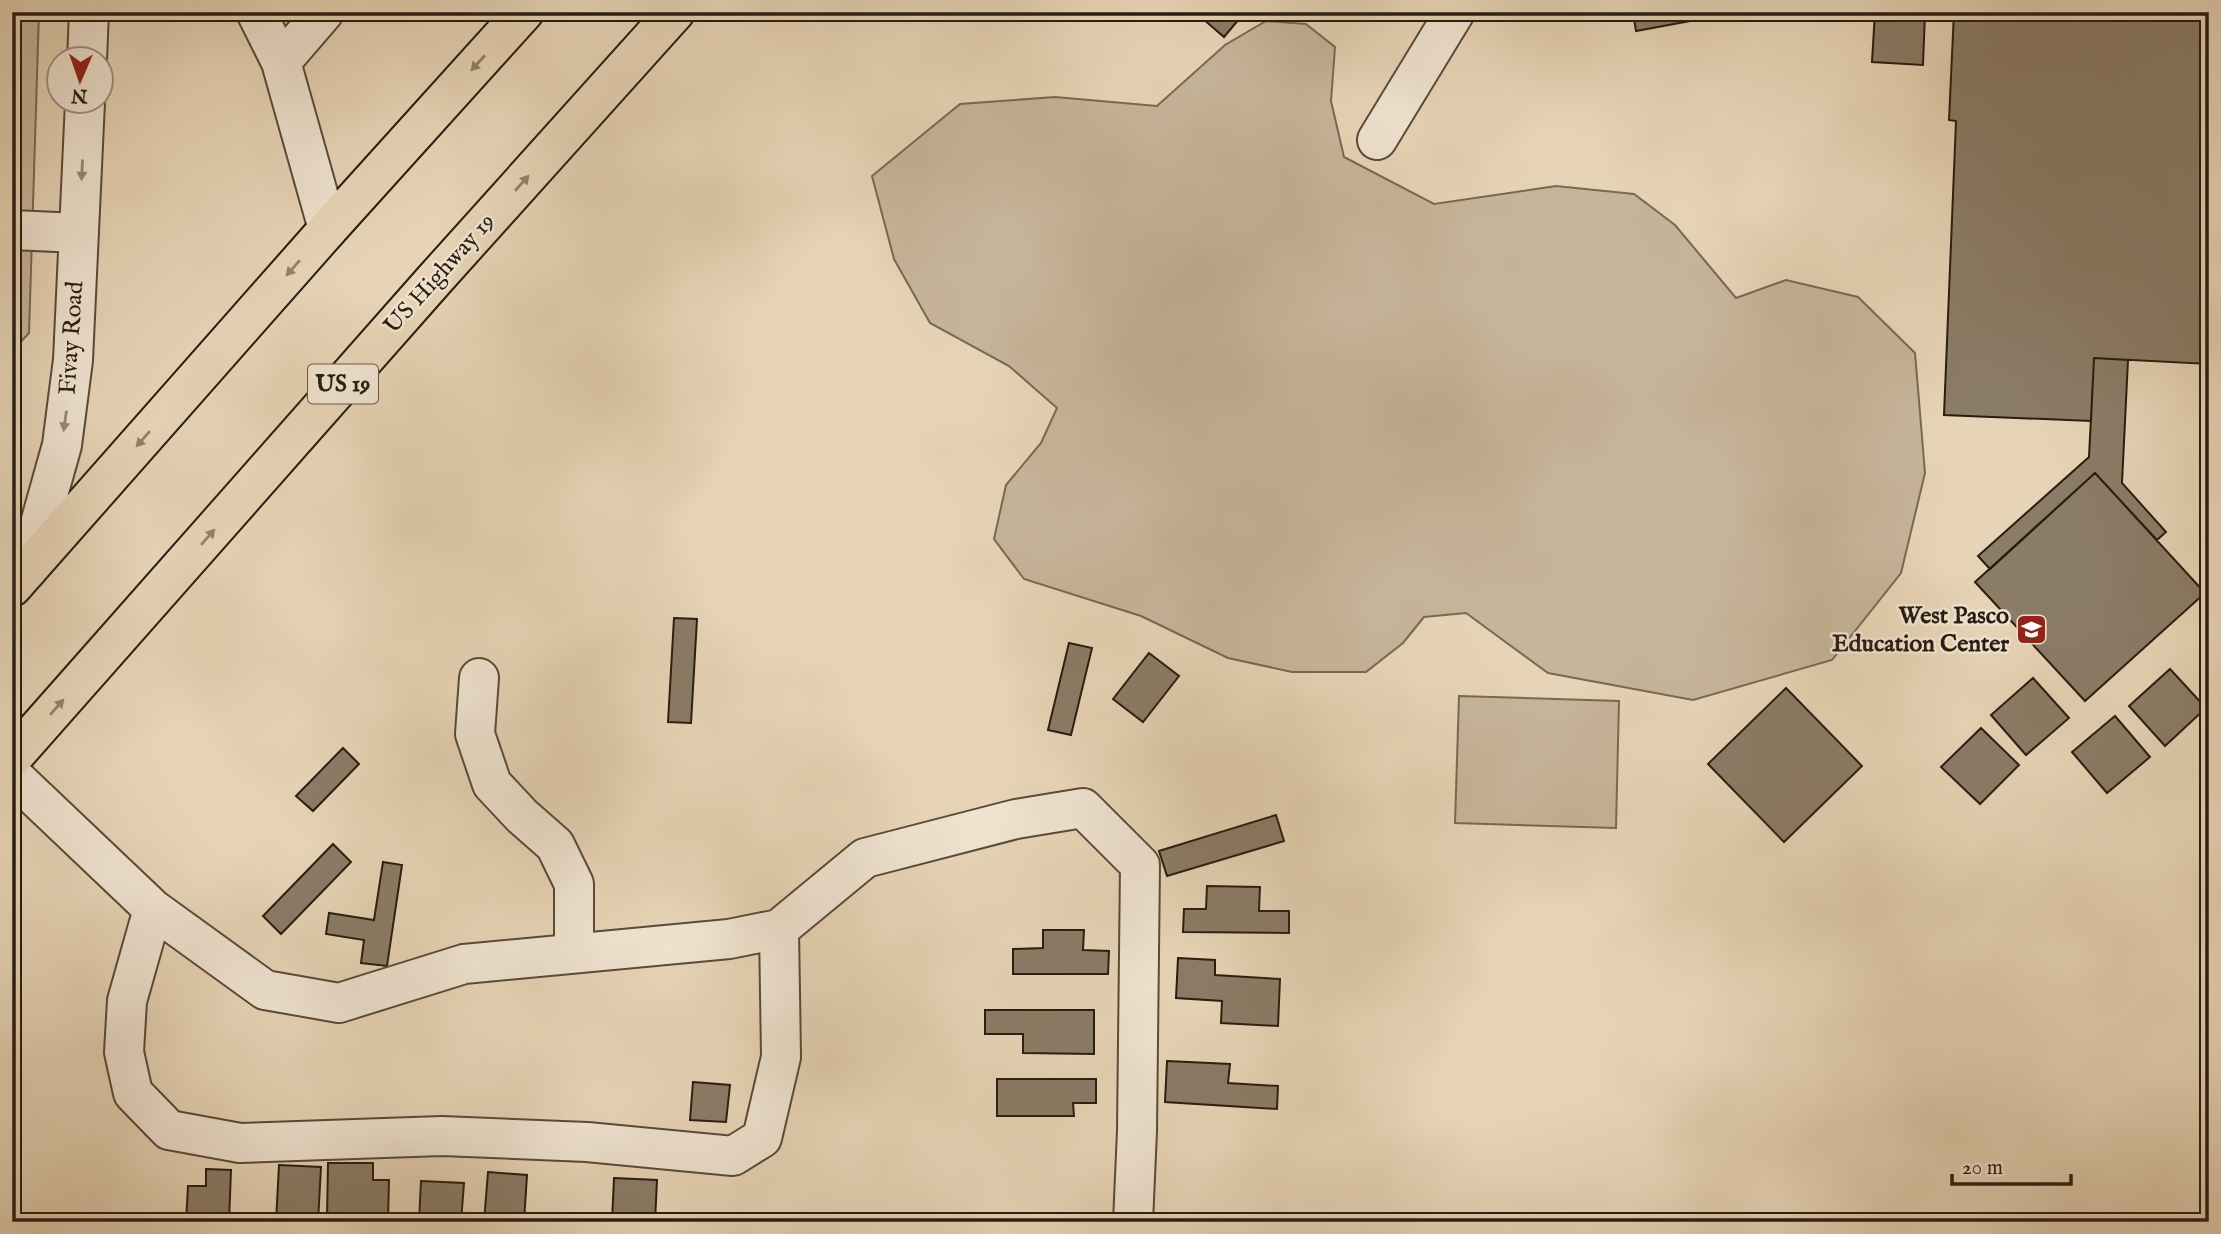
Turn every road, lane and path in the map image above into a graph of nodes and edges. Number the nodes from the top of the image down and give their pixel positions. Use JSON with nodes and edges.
{"nodes":[{"id":1,"x":89,"y":12,"type":"edge"},
{"id":2,"x":256,"y":12,"type":"edge"},
{"id":3,"x":524,"y":12,"type":"edge"},
{"id":4,"x":675,"y":12,"type":"edge"},
{"id":5,"x":1455,"y":12,"type":"edge"},
{"id":6,"x":306,"y":18,"type":"edge"},
{"id":7,"x":88,"y":46,"type":"edge"},
{"id":8,"x":281,"y":62,"type":"junction"},
{"id":9,"x":84,"y":116,"type":"edge"},
{"id":10,"x":1377,"y":140,"type":"dead end"},
{"id":11,"x":328,"y":229,"type":"junction"},
{"id":12,"x":12,"y":230,"type":"edge"},
{"id":13,"x":79,"y":233,"type":"junction"},
{"id":14,"x":20,"y":579,"type":"edge"},
{"id":15,"x":479,"y":678,"type":"dead end"},
{"id":16,"x":12,"y":758,"type":"edge"},
{"id":17,"x":12,"y":775,"type":"edge"},
{"id":18,"x":153,"y":909,"type":"junction"},
{"id":19,"x":779,"y":929,"type":"junction"},
{"id":20,"x":574,"y":953,"type":"junction"},
{"id":21,"x":1133,"y":1222,"type":"edge"}],
"edges":[{"from":1,"to":7,"type":"street"},
{"from":2,"to":8,"type":"street"},
{"from":3,"to":11,"type":"highway","one_way":true},
{"from":16,"to":4,"type":"highway","name":"US Highway 19","number":"US 19","one_way":true},
{"from":5,"to":10,"type":"street"},
{"from":6,"to":8,"type":"street"},
{"from":8,"to":11,"type":"street"},
{"from":9,"to":13,"type":"street","name":"Fivay Road","one_way":true},
{"from":11,"to":14,"type":"highway","one_way":true},
{"from":12,"to":13,"type":"street"},
{"from":13,"to":14,"type":"street","name":"Fivay Road","one_way":true},
{"from":15,"to":20,"type":"street"},
{"from":17,"to":18,"type":"street"},
{"from":18,"to":19,"type":"street"},
{"from":18,"to":20,"type":"street"},
{"from":19,"to":20,"type":"street"},
{"from":19,"to":21,"type":"street"}]}
